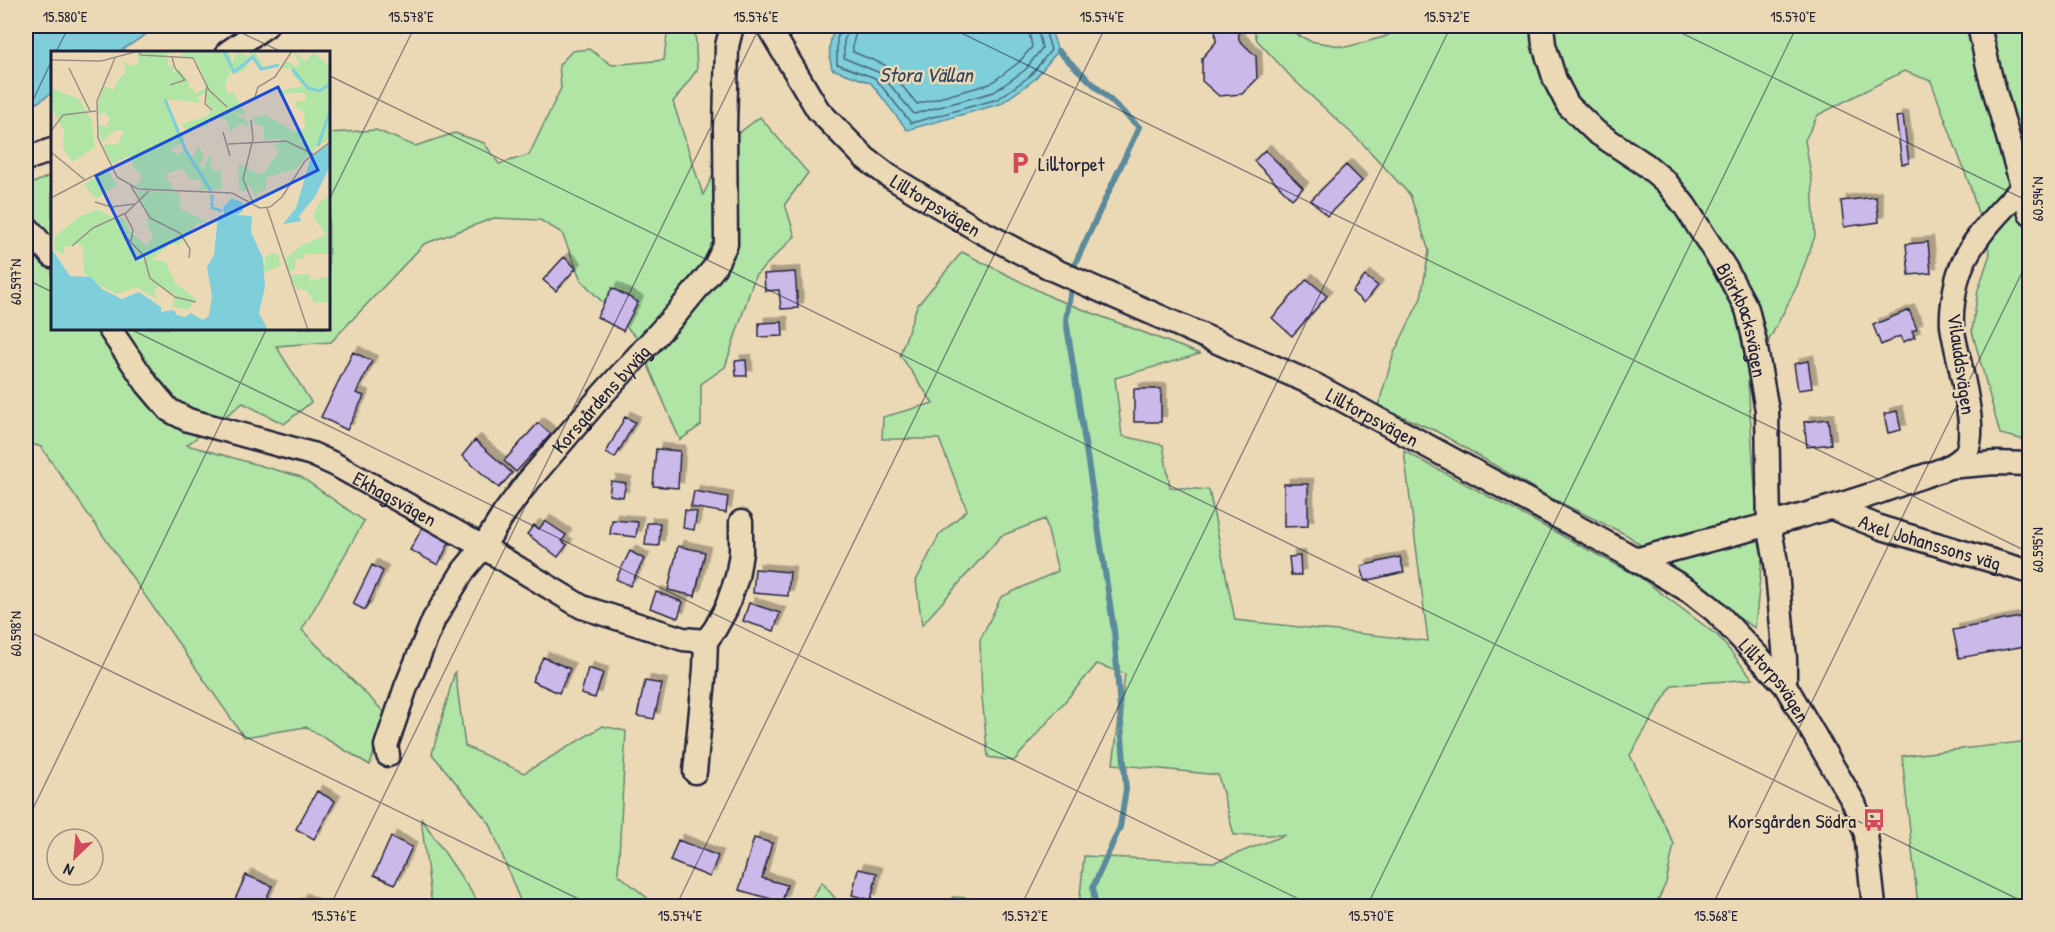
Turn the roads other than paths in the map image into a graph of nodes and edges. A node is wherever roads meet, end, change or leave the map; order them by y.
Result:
1 (266, 26) edge
2 (732, 26) edge
3 (768, 26) edge
4 (1542, 26) edge
5 (1979, 26) edge
6 (229, 51) edge
7 (51, 150) edge
8 (26, 159) edge
9 (2022, 188) junction
10 (2030, 213) edge
11 (26, 225) edge
12 (51, 255) edge
13 (110, 330) edge
14 (2030, 464) edge
15 (1948, 466) junction
16 (1832, 508) junction
17 (741, 522) dead end
18 (1769, 525) junction
19 (483, 547) junction
20 (1636, 560) junction
21 (2030, 573) edge
22 (706, 641) junction
23 (1785, 685) junction
24 (388, 754) dead end
25 (695, 772) dead end
26 (1874, 906) edge

1 - 6 street
2 - 19 street, Korsgårdens byväg
3 - 20 street, Lilltorpsvägen
4 - 18 street, Björkbacksvägen
5 - 9 street
7 - 8 street
9 - 10 street
9 - 15 street, Vilauddsvägen
11 - 12 street
13 - 19 street, Ekhagsvägen
14 - 15 street
15 - 16 street, Vilauddsvägen
16 - 18 street, Vilauddsvägen
16 - 21 street, Axel Johanssons väg
17 - 22 street
18 - 20 street, Vilauddsvägen
18 - 23 street, Björkbacksvägen
19 - 22 street, Ekhagsvägen
19 - 24 street, Korsgårdens byväg
20 - 23 street, Lilltorpsvägen
22 - 25 street
23 - 26 street, Lilltorpsvägen

